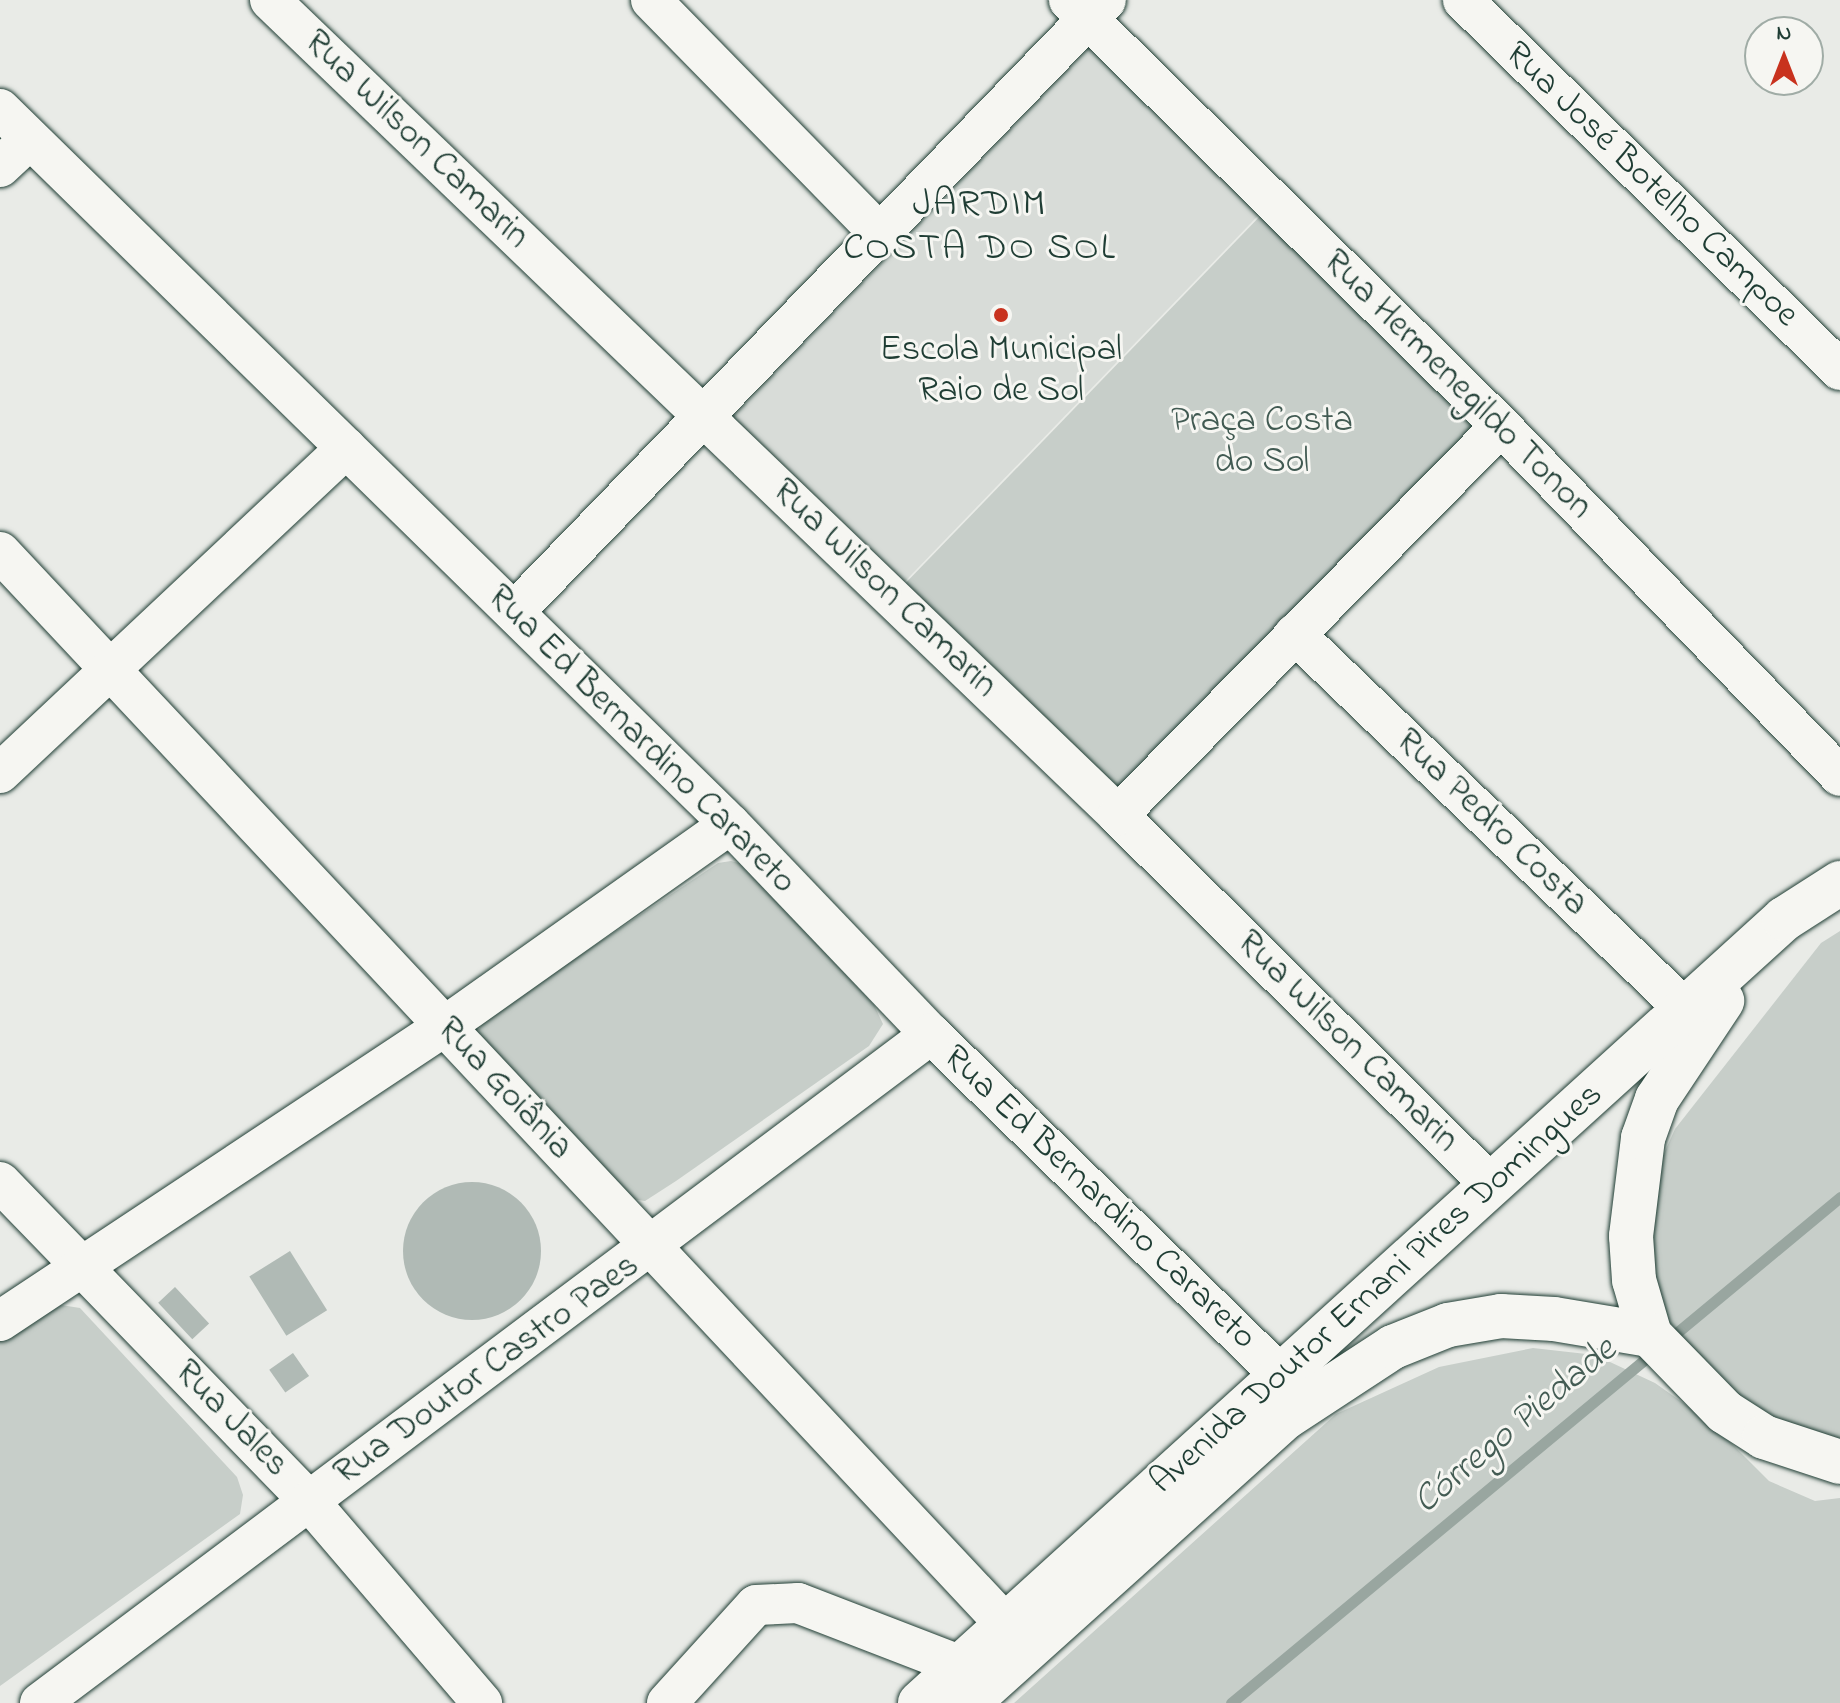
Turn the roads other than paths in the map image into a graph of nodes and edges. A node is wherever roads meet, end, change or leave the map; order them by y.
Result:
1 (270, 0) edge
2 (651, 0) edge
3 (1463, 0) edge
4 (1088, 6) edge
5 (0, 109) edge
6 (30, 139) junction
7 (0, 167) edge
8 (880, 234) junction
9 (1840, 370) edge
10 (704, 415) junction
11 (1501, 426) junction
12 (346, 448) junction
13 (0, 552) edge
14 (514, 612) junction
15 (1295, 634) junction
16 (110, 670) junction
17 (0, 773) edge
18 (1840, 776) edge
19 (1118, 815) junction
20 (730, 824) junction
21 (1840, 883) edge
22 (1784, 919) junction
23 (1687, 1011) junction
24 (445, 1026) junction
25 (931, 1034) junction
26 (0, 1182) edge
27 (1490, 1184) junction
28 (654, 1247) junction
29 (84, 1264) junction
30 (0, 1321) edge
31 (1654, 1339) junction
32 (1279, 1374) junction
33 (1840, 1462) edge
34 (309, 1501) junction
35 (1007, 1626) junction
36 (964, 1685) edge
37 (40, 1703) edge
38 (482, 1703) edge
39 (667, 1703) edge
40 (920, 1703) edge

1 - 10 street, Rua Wilson Camarin
2 - 8 street
3 - 9 street, Rua José Botelho Campoe
4 - 8 street
4 - 11 street, Rua Hermenegildo Tonon
5 - 6 street, Rua Ed Bernardino Carareto
6 - 7 street
6 - 12 street, Rua Ed Bernardino Carareto
8 - 10 street
10 - 14 street
10 - 19 street, Rua Wilson Camarin
11 - 15 street
11 - 18 street, Rua Hermenegildo Tonon
12 - 14 street, Rua Ed Bernardino Carareto
12 - 16 street
13 - 16 street, Rua Goiânia
14 - 20 street, Rua Ed Bernardino Carareto
15 - 19 street
15 - 23 street, Rua Pedro Costa
16 - 17 street
16 - 24 street, Rua Goiânia
19 - 27 street, Rua Wilson Camarin
20 - 24 street
20 - 25 street, Rua Ed Bernardino Carareto
21 - 22 main road, Avenida Doutor Ernani Pires Domingues
22 - 23 main road, Avenida Doutor Ernani Pires Domingues
22 - 31 main road
23 - 27 main road, Avenida Doutor Ernani Pires Domingues
24 - 28 street, Rua Goiânia
24 - 29 street
25 - 28 street, Rua Doutor Castro Paes
25 - 32 street, Rua Ed Bernardino Carareto
26 - 29 street, Rua Jales
27 - 32 main road, Avenida Doutor Ernani Pires Domingues
28 - 34 street, Rua Doutor Castro Paes
28 - 35 street, Rua Goiânia
29 - 30 street
29 - 34 street, Rua Jales
31 - 33 main road
31 - 36 main road, Avenida Doutor Ernani Pires Domingues
32 - 35 main road, Avenida Doutor Ernani Pires Domingues
34 - 37 street, Rua Doutor Castro Paes
34 - 38 street, Rua Jales
35 - 36 main road, Avenida Doutor Ernani Pires Domingues
36 - 39 street
36 - 40 main road, Avenida Doutor Ernani Pires Domingues

